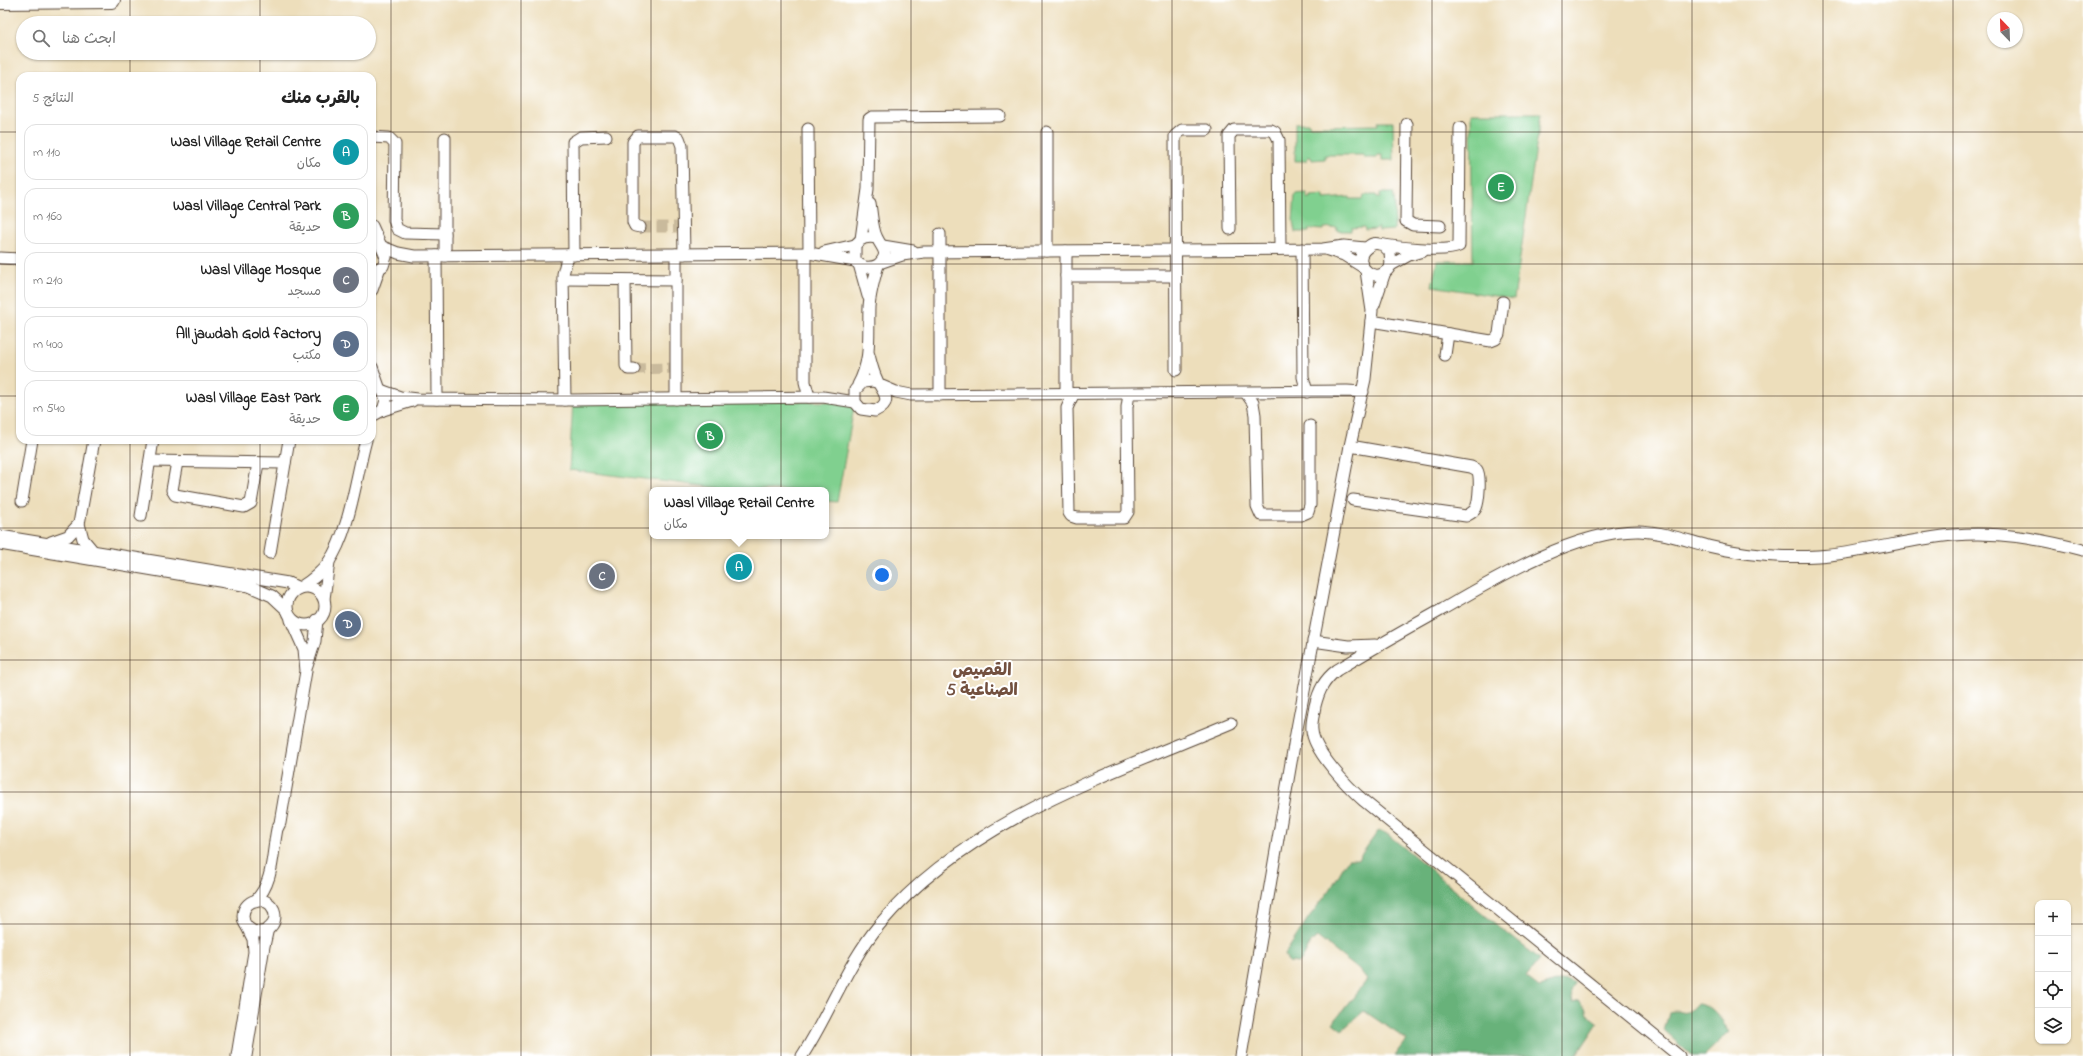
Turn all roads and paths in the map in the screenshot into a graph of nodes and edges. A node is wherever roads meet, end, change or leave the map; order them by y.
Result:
1 (112, 0) edge
2 (0, 1) edge
3 (1000, 116) dead end
4 (1407, 124) dead end
5 (1460, 128) dead end
6 (808, 129) dead end
7 (1207, 130) dead end
8 (1047, 132) dead end
9 (606, 136) dead end
10 (376, 137) edge
11 (444, 138) dead end
12 (868, 189) junction
13 (1440, 226) dead end
14 (640, 227) dead end
15 (1230, 229) dead end
16 (445, 234) junction
17 (940, 234) dead end
18 (858, 242) junction
19 (880, 242) junction
20 (378, 244) edge
21 (1384, 246) junction
22 (1365, 248) junction
23 (1280, 249) junction
24 (1302, 249) junction
25 (1323, 249) junction
26 (1428, 249) junction
27 (1175, 250) junction
28 (1047, 251) junction
29 (1066, 251) junction
30 (924, 252) junction
31 (807, 253) junction
32 (940, 253) junction
33 (680, 254) junction
34 (571, 255) junction
35 (414, 256) junction
36 (440, 256) junction
37 (0, 258) edge
38 (16, 259) edge
39 (857, 263) junction
40 (880, 264) junction
41 (1388, 268) junction
42 (378, 269) edge
43 (1364, 269) junction
44 (1066, 276) junction
45 (1175, 276) junction
46 (563, 279) junction
47 (625, 280) junction
48 (676, 280) junction
49 (1502, 302) dead end
50 (869, 306) junction
51 (1372, 316) junction
52 (1448, 334) junction
53 (869, 355) junction
54 (1444, 355) dead end
55 (634, 369) dead end
56 (1176, 370) dead end
57 (880, 385) junction
58 (378, 388) edge
59 (857, 388) junction
60 (1307, 392) junction
61 (1246, 393) junction
62 (1129, 394) junction
63 (911, 395) junction
64 (940, 395) junction
65 (1070, 395) junction
66 (1363, 395) junction
67 (809, 397) junction
68 (823, 397) junction
69 (418, 399) junction
70 (676, 399) junction
71 (437, 400) junction
72 (565, 400) junction
73 (855, 402) junction
74 (882, 406) junction
75 (378, 413) edge
76 (1310, 426) dead end
77 (31, 444) edge
78 (93, 444) edge
79 (152, 444) edge
80 (288, 444) edge
81 (364, 444) edge
82 (1350, 446) junction
83 (150, 461) junction
84 (177, 462) junction
85 (258, 462) junction
86 (285, 463) junction
87 (1353, 500) dead end
88 (22, 501) dead end
89 (141, 516) dead end
90 (79, 524) junction
91 (0, 536) edge
92 (44, 543) junction
93 (0, 544) edge
94 (2083, 550) edge
95 (93, 551) junction
96 (270, 553) dead end
97 (329, 561) junction
98 (300, 587) junction
99 (324, 599) junction
100 (289, 615) junction
101 (317, 620) junction
102 (1313, 641) junction
103 (1383, 643) junction
104 (306, 671) junction
105 (1231, 723) dead end
106 (280, 823) junction
107 (255, 901) junction
108 (272, 908) junction
109 (247, 926) junction
110 (268, 928) junction
111 (247, 1051) edge
112 (237, 1056) edge
113 (255, 1056) edge
114 (802, 1056) edge
115 (1241, 1056) edge
116 (1679, 1056) edge

1 - 2 highway
3 - 12 street
4 - 13 street
5 - 26 street
6 - 31 street
7 - 27 street
8 - 28 street
9 - 34 street
10 - 16 street
11 - 16 street
12 - 18 street
12 - 19 street
14 - 33 street
15 - 23 street
16 - 36 street
17 - 32 street
18 - 19 street
18 - 31 street
18 - 39 street
19 - 30 street
19 - 40 street
20 - 35 street
20 - 42 street
21 - 22 street
21 - 26 street
21 - 41 street
22 - 25 street
22 - 43 street
23 - 24 street
23 - 27 street
24 - 25 street
24 - 60 street
25 - 43 street
26 - 41 street
27 - 29 street
27 - 45 street
28 - 29 street
28 - 32 street
29 - 44 street
30 - 32 street
30 - 40 street
31 - 33 street
31 - 39 street
31 - 67 street
32 - 64 street
33 - 34 street
33 - 48 street
34 - 36 street
34 - 46 street
35 - 36 street
35 - 42 street
36 - 71 street
37 - 38 street
39 - 40 street
39 - 50 street
40 - 50 street
41 - 43 street
41 - 51 street
43 - 51 street
44 - 45 street
44 - 65 street
45 - 56 street
46 - 47 street
46 - 72 street
47 - 48 street
47 - 55 street
48 - 70 street
49 - 52 street
50 - 53 street
51 - 52 street
51 - 66 street
52 - 54 street
53 - 57 street
53 - 59 street
57 - 59 street
57 - 63 street
57 - 74 street
58 - 69 street
58 - 75 street
59 - 68 street
59 - 73 street
60 - 61 street
60 - 66 street
61 - 62 street
61 - 76 street
62 - 65 street
62 - 65 street
63 - 64 street
63 - 74 street
64 - 65 street
66 - 82 street
67 - 68 street
67 - 70 street
68 - 73 street
69 - 71 street
69 - 75 street
70 - 72 street
71 - 72 street
73 - 74 street
77 - 88 street
78 - 90 street
79 - 83 street
80 - 86 street
81 - 97 street
82 - 87 street
82 - 102 street
83 - 84 street
83 - 89 street
84 - 85 street
84 - 85 street
85 - 86 street
86 - 96 street
90 - 92 street
90 - 95 street
91 - 92 street
92 - 95 street
93 - 100 street
94 - 103 street
95 - 98 street
97 - 98 street
97 - 99 street
98 - 99 street
98 - 100 street
99 - 101 street
100 - 101 street
100 - 104 street
101 - 104 street
102 - 103 street
102 - 115 street
103 - 116 street
104 - 106 street
105 - 114 street
106 - 107 street
106 - 108 street
107 - 108 street
107 - 109 street
108 - 110 street
109 - 110 street
109 - 112 street
110 - 111 street
111 - 113 street

